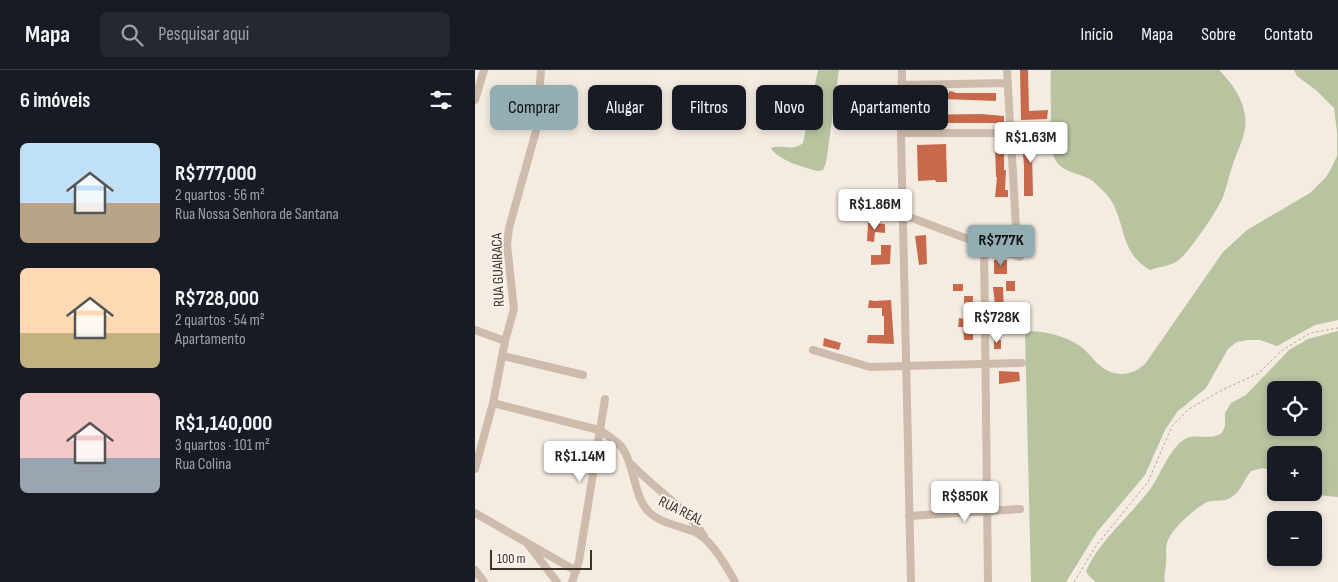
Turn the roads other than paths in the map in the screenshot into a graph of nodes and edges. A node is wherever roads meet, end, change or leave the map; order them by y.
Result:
1 (485, 70) edge
2 (541, 70) edge
3 (902, 70) edge
4 (1007, 70) edge
5 (1007, 83) junction
6 (903, 85) joint
7 (475, 100) edge
8 (901, 130) edge
9 (1047, 133) dead end
10 (901, 134) junction
11 (1010, 134) junction
12 (869, 202) dead end
13 (904, 215) junction
14 (984, 245) junction
15 (475, 330) edge
16 (505, 341) junction
17 (813, 350) dead end
18 (503, 356) junction
19 (1022, 363) dead end
20 (985, 364) junction
21 (906, 365) junction
22 (583, 375) dead end
23 (605, 399) dead end
24 (493, 404) junction
25 (599, 430) junction
26 (631, 464) junction
27 (475, 469) edge
28 (1020, 508) dead end
29 (987, 510) junction
30 (475, 513) edge
31 (909, 516) junction
32 (524, 540) junction
33 (706, 540) junction
34 (475, 570) edge
35 (576, 571) junction
36 (483, 582) edge
37 (557, 582) edge
38 (572, 582) edge
39 (735, 582) edge
40 (911, 582) edge
41 (988, 582) edge

1 - 7 street
2 - 16 street, RUA GUAIRACA
3 - 6 street
4 - 5 street
5 - 6 street
5 - 11 street
8 - 10 street
9 - 11 street
10 - 11 street
10 - 13 street
11 - 14 street
12 - 13 street
13 - 14 street
13 - 21 street
14 - 20 street
15 - 16 street
16 - 18 street, RUA GUAIRACA
17 - 21 street
18 - 22 street
18 - 24 street, RUA GUAIRACA
19 - 20 street
20 - 21 street
20 - 29 street
21 - 31 street
23 - 25 street
24 - 25 street, RUA REAL
24 - 27 street, RUA GUAIRACA
25 - 26 street, RUA REAL
25 - 35 street
26 - 33 street
26 - 33 street, RUA REAL
28 - 29 street
29 - 31 street
29 - 41 street
30 - 32 street
31 - 40 street
32 - 35 street
32 - 37 street
33 - 39 street, RUA REAL
34 - 36 street
35 - 38 street

